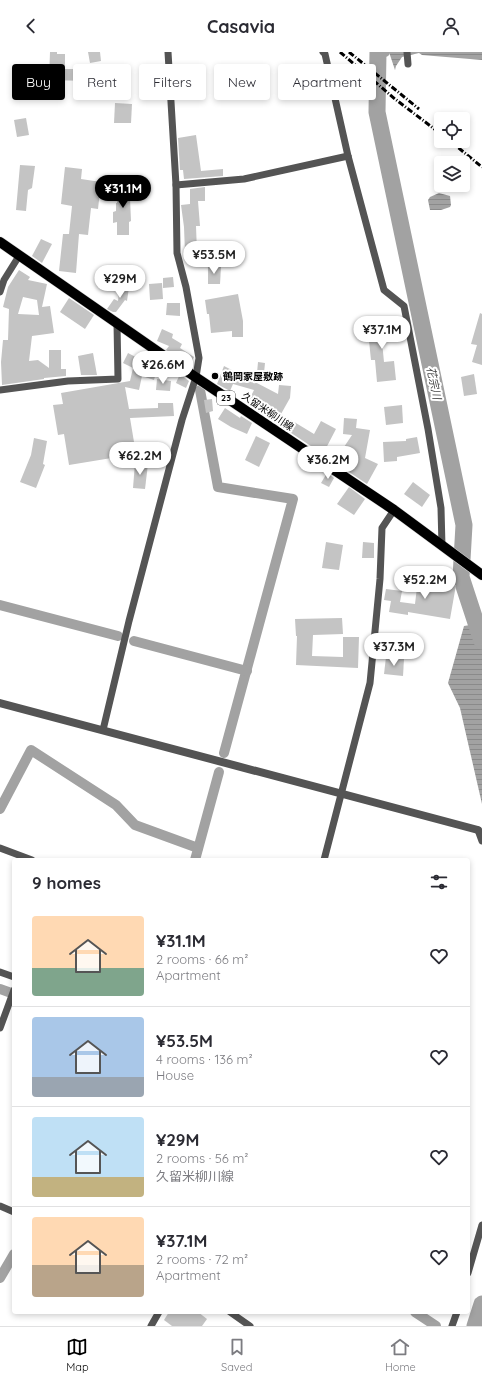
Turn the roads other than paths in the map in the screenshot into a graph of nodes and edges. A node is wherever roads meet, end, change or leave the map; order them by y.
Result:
1 (168, 52) edge
2 (323, 52) edge
3 (407, 54) edge
4 (408, 64) dead end
5 (348, 156) junction
6 (176, 185) junction
7 (0, 242) edge
8 (19, 256) junction
9 (0, 292) edge
10 (117, 322) junction
11 (196, 377) junction
12 (0, 390) edge
13 (394, 510) junction
14 (442, 546) junction
15 (482, 575) edge
16 (0, 704) edge
17 (102, 730) junction
18 (341, 794) junction
19 (478, 830) joint
20 (482, 841) edge
21 (0, 848) edge
22 (27, 858) edge
23 (325, 858) edge
24 (0, 972) edge
25 (12, 976) edge
26 (12, 995) edge
27 (0, 1028) edge
28 (0, 1206) edge
29 (12, 1211) edge
30 (482, 1225) edge
31 (470, 1266) edge
32 (158, 1314) edge
33 (233, 1314) edge
34 (456, 1314) edge
35 (151, 1326) edge
36 (250, 1326) edge
37 (452, 1326) edge

1 - 6 street
2 - 5 street
3 - 4 street
5 - 6 street
5 - 14 street
6 - 11 street
7 - 8 main road, 久留米柳川線 / 23
8 - 9 street
8 - 10 main road, 久留米柳川線 / 23
10 - 11 main road, 久留米柳川線 / 23
10 - 12 street
11 - 13 main road, 久留米柳川線 / 23
11 - 17 street
13 - 14 main road, 久留米柳川線 / 23
13 - 18 street
14 - 15 main road, 久留米柳川線 / 23
16 - 17 street
17 - 18 street
18 - 19 street
18 - 23 street
19 - 20 street
21 - 22 street
24 - 25 street
26 - 27 street
28 - 29 street
30 - 31 street
32 - 35 street
33 - 36 street
34 - 37 street

